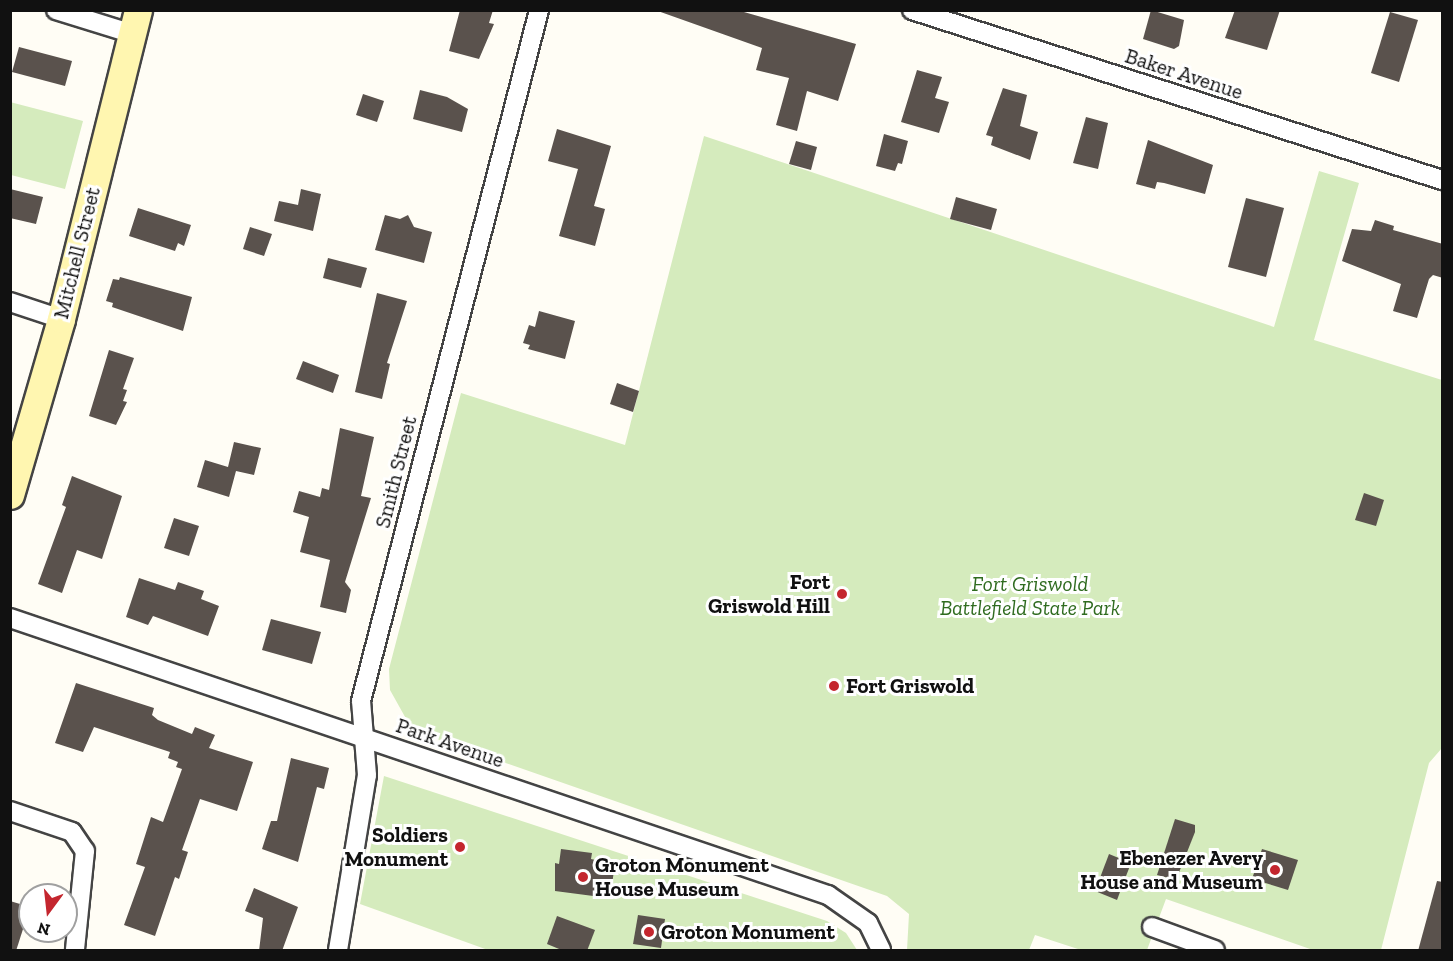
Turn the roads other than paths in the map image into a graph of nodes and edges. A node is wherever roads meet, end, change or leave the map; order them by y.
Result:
1 (56, 10) edge
2 (539, 10) edge
3 (912, 10) edge
4 (135, 22) edge
5 (1443, 180) edge
6 (10, 302) edge
7 (61, 319) junction
8 (10, 495) edge
9 (10, 618) edge
10 (366, 738) junction
11 (10, 811) edge
12 (1152, 927) dead end
13 (75, 951) edge
14 (338, 951) edge
15 (881, 951) edge
16 (1215, 951) edge

1 - 4 street
2 - 10 street, Smith Street
3 - 5 street, Baker Avenue
4 - 7 main road, Mitchell Street
6 - 7 street
7 - 8 main road, Mitchell Street
9 - 10 street, Park Avenue
10 - 14 street, Smith Street
10 - 15 street, Park Avenue
11 - 13 street
12 - 16 street

